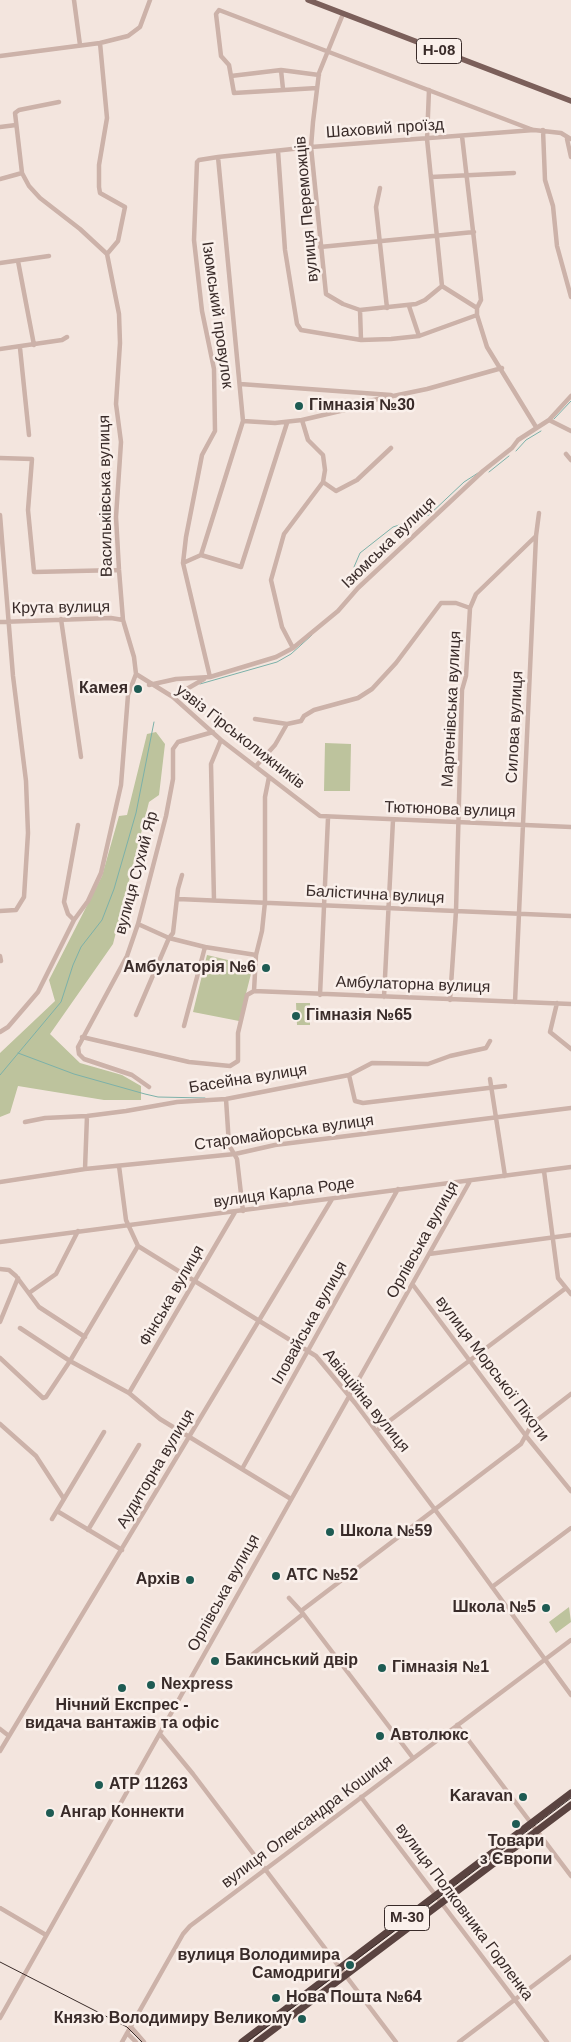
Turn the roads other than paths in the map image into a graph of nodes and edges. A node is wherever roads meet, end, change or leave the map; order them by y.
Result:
1 (74, 0) edge
2 (150, 0) edge
3 (308, 0) edge
4 (343, 14) junction
5 (100, 43) junction
6 (80, 45) junction
7 (327, 53) junction
8 (0, 56) edge
9 (281, 70) junction
10 (319, 75) junction
11 (231, 76) junction
12 (317, 88) junction
13 (283, 89) junction
14 (429, 90) junction
15 (571, 101) edge
16 (59, 102) dead end
17 (16, 125) junction
18 (0, 128) edge
19 (534, 130) junction
20 (543, 130) junction
21 (462, 136) junction
22 (427, 139) junction
23 (569, 139) edge
24 (312, 147) junction
25 (278, 151) junction
26 (218, 157) junction
27 (571, 157) edge
28 (199, 160) joint
29 (514, 173) dead end
30 (22, 174) junction
31 (467, 175) junction
32 (431, 177) junction
33 (0, 179) edge
34 (380, 188) dead end
35 (474, 232) junction
36 (438, 236) junction
37 (379, 242) junction
38 (320, 247) junction
39 (107, 254) junction
40 (49, 256) dead end
41 (18, 261) junction
42 (0, 263) edge
43 (442, 286) junction
44 (571, 297) edge
45 (409, 306) junction
46 (387, 308) junction
47 (477, 308) junction
48 (360, 310) junction
49 (477, 315) junction
50 (419, 336) junction
51 (66, 337) dead end
52 (360, 340) junction
53 (34, 345) junction
54 (20, 348) junction
55 (0, 350) edge
56 (502, 368) junction
57 (240, 384) junction
58 (399, 395) junction
59 (571, 396) edge
60 (302, 420) junction
61 (549, 420) junction
62 (243, 421) junction
63 (287, 423) junction
64 (536, 427) junction
65 (571, 431) edge
66 (30, 435) dead end
67 (391, 448) dead end
68 (566, 454) dead end
69 (0, 458) edge
70 (571, 460) edge
71 (323, 482) junction
72 (539, 513) dead end
73 (0, 515) edge
74 (536, 536) junction
75 (201, 555) junction
76 (183, 563) junction
77 (119, 570) junction
78 (470, 608) junction
79 (61, 619) junction
80 (123, 620) junction
81 (8, 621) junction
82 (0, 622) edge
83 (293, 648) junction
84 (136, 674) junction
85 (208, 677) junction
86 (149, 685) junction
87 (173, 697) junction
88 (255, 719) dead end
89 (287, 724) junction
90 (213, 732) junction
91 (221, 740) junction
92 (81, 757) dead end
93 (256, 766) junction
94 (269, 777) junction
95 (328, 818) junction
96 (393, 820) junction
97 (459, 822) junction
98 (78, 825) dead end
99 (523, 825) junction
100 (571, 827) edge
101 (182, 875) dead end
102 (178, 899) junction
103 (214, 900) junction
104 (265, 902) junction
105 (325, 905) junction
106 (389, 908) junction
107 (0, 911) edge
108 (456, 911) junction
109 (519, 914) junction
110 (571, 916) edge
111 (74, 920) junction
112 (138, 924) junction
113 (169, 938) junction
114 (205, 947) junction
115 (256, 955) junction
116 (254, 991) junction
117 (320, 994) junction
118 (384, 996) junction
119 (450, 1000) junction
120 (515, 1002) junction
121 (557, 1003) junction
122 (571, 1004) edge
123 (136, 1015) dead end
124 (184, 1026) dead end
125 (0, 1032) edge
126 (82, 1037) junction
127 (490, 1041) dead end
128 (571, 1049) edge
129 (349, 1075) junction
130 (490, 1079) dead end
131 (505, 1086) dead end
132 (149, 1087) dead end
133 (491, 1088) junction
134 (226, 1099) junction
135 (571, 1108) edge
136 (86, 1116) junction
137 (495, 1118) junction
138 (25, 1122) dead end
139 (235, 1154) junction
140 (119, 1166) junction
141 (571, 1167) edge
142 (85, 1169) junction
143 (544, 1171) junction
144 (505, 1176) junction
145 (470, 1181) junction
146 (0, 1182) edge
147 (398, 1190) junction
148 (332, 1199) junction
149 (243, 1211) junction
150 (235, 1212) junction
151 (128, 1227) junction
152 (78, 1231) junction
153 (571, 1235) edge
154 (553, 1238) junction
155 (0, 1242) edge
156 (138, 1246) junction
157 (429, 1254) junction
158 (0, 1269) edge
159 (18, 1278) junction
160 (195, 1282) junction
161 (413, 1285) junction
162 (566, 1288) junction
163 (29, 1293) junction
164 (571, 1294) edge
165 (259, 1321) junction
166 (0, 1322) edge
167 (20, 1328) dead end
168 (85, 1337) junction
169 (309, 1352) junction
170 (0, 1358) edge
171 (470, 1360) junction
172 (70, 1361) junction
173 (129, 1393) junction
174 (571, 1394) edge
175 (349, 1396) junction
176 (0, 1424) edge
177 (376, 1431) junction
178 (104, 1432) dead end
179 (190, 1436) junction
180 (526, 1436) junction
181 (139, 1445) dead end
182 (242, 1468) junction
183 (571, 1491) edge
184 (64, 1499) junction
185 (291, 1499) junction
186 (435, 1510) junction
187 (57, 1511) junction
188 (52, 1520) dead end
189 (571, 1528) edge
190 (88, 1530) junction
191 (122, 1550) junction
192 (492, 1587) junction
193 (289, 1598) dead end
194 (302, 1612) junction
195 (571, 1640) edge
196 (546, 1658) junction
197 (251, 1660) dead end
198 (571, 1695) edge
199 (457, 1725) junction
200 (0, 1729) edge
201 (160, 1734) junction
202 (9, 1736) junction
203 (0, 1751) edge
204 (413, 1758) junction
205 (571, 1793) edge
206 (361, 1798) junction
207 (571, 1804) edge
208 (531, 1824) junction
209 (536, 1831) junction
210 (265, 1869) junction
211 (571, 1876) edge
212 (435, 1896) junction
213 (440, 1904) junction
214 (0, 1908) edge
215 (46, 1935) junction
216 (571, 1957) edge
217 (340, 1968) junction
218 (345, 1976) junction
219 (515, 2000) junction
220 (0, 2018) edge
221 (131, 2027) junction
222 (127, 2033) junction
223 (122, 2042) edge
224 (136, 2042) edge
225 (144, 2042) edge
226 (244, 2042) edge
227 (257, 2042) edge
228 (396, 2042) edge
229 (459, 2042) edge
230 (547, 2042) edge

1 - 6 street
2 - 5 street
3 - 4 main road, Н-08
4 - 7 street, вулиця Переможців
4 - 15 main road, Н-08
5 - 6 street
5 - 39 street
6 - 8 street
7 - 10 street, вулиця Переможців
7 - 11 street
7 - 14 street
9 - 10 street
9 - 11 street
9 - 13 street
10 - 12 street, вулиця Переможців
11 - 13 street
12 - 13 street
12 - 24 street, вулиця Переможців
14 - 19 street
14 - 22 street
16 - 17 street
17 - 18 street
17 - 30 street
19 - 20 street, Шаховий проїзд
19 - 21 street, Шаховий проїзд
20 - 23 street, Шаховий проїзд
20 - 44 street
21 - 22 street, Шаховий проїзд
21 - 31 street
22 - 24 street, Шаховий проїзд
22 - 32 street
23 - 27 street
24 - 25 street, Шаховий проїзд
24 - 38 street, вулиця Переможців
25 - 26 street, Шаховий проїзд
25 - 52 street
26 - 28 street, Шаховий проїзд
26 - 57 street
28 - 76 street, Ізюмський провулок
29 - 31 street
30 - 33 street
30 - 39 street
31 - 32 street
31 - 35 street
32 - 36 street
34 - 37 street
35 - 36 street
35 - 47 street
36 - 37 street
36 - 43 street
37 - 38 street
37 - 46 street
38 - 48 street, вулиця Переможців
39 - 77 street, Васильківська вулиця
40 - 41 street
41 - 42 street
41 - 53 street
43 - 45 street, вулиця Переможців
43 - 47 street
45 - 46 street, вулиця Переможців
45 - 50 street
46 - 48 street, вулиця Переможців
47 - 49 street
48 - 52 street
49 - 50 street
49 - 56 street
50 - 52 street
51 - 53 street
53 - 54 street
54 - 55 street
54 - 66 street
56 - 58 street
56 - 64 street
57 - 58 street
57 - 62 street
58 - 60 street
59 - 61 street, Ізюмська вулиця
60 - 63 street
60 - 71 street
61 - 64 street, Ізюмська вулиця
61 - 65 street
62 - 63 street
62 - 75 street
63 - 75 street
64 - 83 street, Ізюмська вулиця
67 - 71 street
68 - 70 street
69 - 77 street
71 - 83 street
72 - 74 street, Силова вулиця
73 - 81 street
74 - 78 street, Мартенівська вулиця
74 - 99 street, Силова вулиця
75 - 76 street
76 - 85 street, Ізюмський провулок
77 - 80 street, Васильківська вулиця
78 - 89 street
78 - 97 street, Мартенівська вулиця
79 - 80 street, Крута вулиця
79 - 81 street, Крута вулиця
79 - 92 street
80 - 84 street, Васильківська вулиця
81 - 82 street, Крута вулиця
81 - 107 street
83 - 85 street, Ізюмська вулиця
84 - 86 street, узвіз Гірськолижників
84 - 111 street, Васильківська вулиця
85 - 86 street, Ізюмська вулиця
85 - 87 street, Ізюмська вулиця
86 - 87 street, узвіз Гірськолижників
87 - 90 street, узвіз Гірськолижників
88 - 89 street
89 - 93 street
90 - 91 street, узвіз Гірськолижників
90 - 112 street, вулиця Сухий Яр
91 - 93 street, узвіз Гірськолижників
91 - 103 street
93 - 94 street, узвіз Гірськолижників
94 - 95 street, узвіз Гірськолижників
94 - 104 street
95 - 96 street, Тютюнова вулиця
95 - 105 street
96 - 97 street, Тютюнова вулиця
96 - 106 street
97 - 99 street, Тютюнова вулиця
97 - 108 street, Мартенівська вулиця
98 - 111 street
99 - 100 street, Тютюнова вулиця
99 - 109 street, Силова вулиця
101 - 102 street
102 - 103 street, Балістична вулиця
102 - 113 street
103 - 104 street, Балістична вулиця
104 - 105 street, Балістична вулиця
104 - 115 street
105 - 106 street, Балістична вулиця
105 - 117 street
106 - 108 street, Балістична вулиця
106 - 118 street
108 - 109 street, Балістична вулиця
108 - 119 street, Мартенівська вулиця
109 - 110 street, Балістична вулиця
109 - 120 street, Силова вулиця
111 - 125 street, Васильківська вулиця
112 - 113 street
112 - 126 street, вулиця Сухий Яр
113 - 114 street
113 - 123 street
114 - 115 street
114 - 124 street
115 - 116 street
116 - 117 street, Амбулаторна вулиця
116 - 126 street
117 - 118 street, Амбулаторна вулиця
118 - 119 street, Амбулаторна вулиця
119 - 120 street, Амбулаторна вулиця
120 - 121 street, Амбулаторна вулиця
121 - 122 street, Амбулаторна вулиця
121 - 128 street
126 - 132 street
127 - 129 street, Басейна вулиця
129 - 133 street
129 - 134 street, Басейна вулиця
130 - 133 street
131 - 133 street
133 - 137 street
134 - 136 street, Басейна вулиця
134 - 139 street
135 - 137 street, Старомайорська вулиця
136 - 138 street, Басейна вулиця
136 - 142 street
137 - 139 street, Старомайорська вулиця
137 - 144 street
139 - 140 street, Старомайорська вулиця
139 - 149 street
140 - 142 street, Старомайорська вулиця
140 - 151 street, Авіаційна вулиця
141 - 143 street, вулиця Карла Роде
142 - 146 street, Старомайорська вулиця
143 - 144 street, вулиця Карла Роде
143 - 154 street
144 - 145 street, вулиця Карла Роде
145 - 147 street, вулиця Карла Роде
145 - 157 street, Орлівська вулиця
147 - 148 street, вулиця Карла Роде
147 - 169 street, Іловайська вулиця
148 - 149 street, вулиця Карла Роде
148 - 165 street, Аудиторна вулиця
149 - 150 street, вулиця Карла Роде
150 - 151 street, вулиця Карла Роде
150 - 160 street, Фінська вулиця
151 - 152 street, вулиця Карла Роде
151 - 156 street, Авіаційна вулиця
152 - 155 street, вулиця Карла Роде
152 - 163 street
153 - 154 street
154 - 157 street
154 - 162 street
156 - 160 street, Авіаційна вулиця
156 - 168 street
157 - 161 street, Орлівська вулиця
158 - 159 street
159 - 163 street
159 - 166 street
160 - 165 street, Авіаційна вулиця
160 - 173 street, Фінська вулиця
161 - 171 street, вулиця Морської Піхоти
161 - 175 street, Орлівська вулиця
162 - 164 street
162 - 171 street
163 - 168 street
165 - 169 street, Авіаційна вулиця
165 - 179 street, Аудиторна вулиця
167 - 172 street
168 - 172 street
169 - 175 street, Авіаційна вулиця
169 - 182 street, Іловайська вулиця
170 - 172 street
171 - 177 street
171 - 180 street, вулиця Морської Піхоти
172 - 173 street
173 - 179 street
174 - 180 street
175 - 177 street, Авіаційна вулиця
175 - 185 street, Орлівська вулиця
176 - 184 street
177 - 186 street, Авіаційна вулиця
178 - 184 street
179 - 182 street
179 - 191 street, Аудиторна вулиця
180 - 183 street, вулиця Морської Піхоти
180 - 186 street
181 - 190 street
182 - 185 street
184 - 187 street
185 - 201 street, Орлівська вулиця
186 - 192 street, Авіаційна вулиця
186 - 194 street
187 - 188 street
187 - 190 street
189 - 192 street
190 - 191 street
191 - 202 street, Аудиторна вулиця
192 - 196 street, Авіаційна вулиця
193 - 194 street
194 - 197 street
194 - 204 street
195 - 196 street, вулиця Олександра Кошиця
196 - 198 street, Авіаційна вулиця
196 - 199 street, вулиця Олександра Кошиця
199 - 204 street, вулиця Олександра Кошиця
199 - 208 street
200 - 202 street
201 - 210 street
201 - 215 street, Орлівська вулиця
202 - 203 street, Аудиторна вулиця
204 - 206 street, вулиця Олександра Кошиця
205 - 208 highway, М-30
206 - 210 street, вулиця Олександра Кошиця
206 - 212 street, вулиця Полковника Горленка
207 - 209 highway, М-30
208 - 209 street
208 - 212 highway, М-30
209 - 211 street
209 - 213 highway, М-30
210 - 217 street
210 - 221 street, вулиця Олександра Кошиця
212 - 213 street, вулиця Полковника Горленка
212 - 217 highway, М-30
213 - 218 highway, М-30
213 - 219 street, вулиця Полковника Горленка
214 - 215 street
215 - 220 street, Орлівська вулиця
216 - 219 street
217 - 218 street
217 - 226 highway, М-30
218 - 227 highway, М-30
218 - 228 street
219 - 229 street
219 - 230 street, вулиця Полковника Горленка
221 - 222 street, вулиця Олександра Кошиця
221 - 225 street
222 - 223 street, вулиця Олександра Кошиця
222 - 224 street

